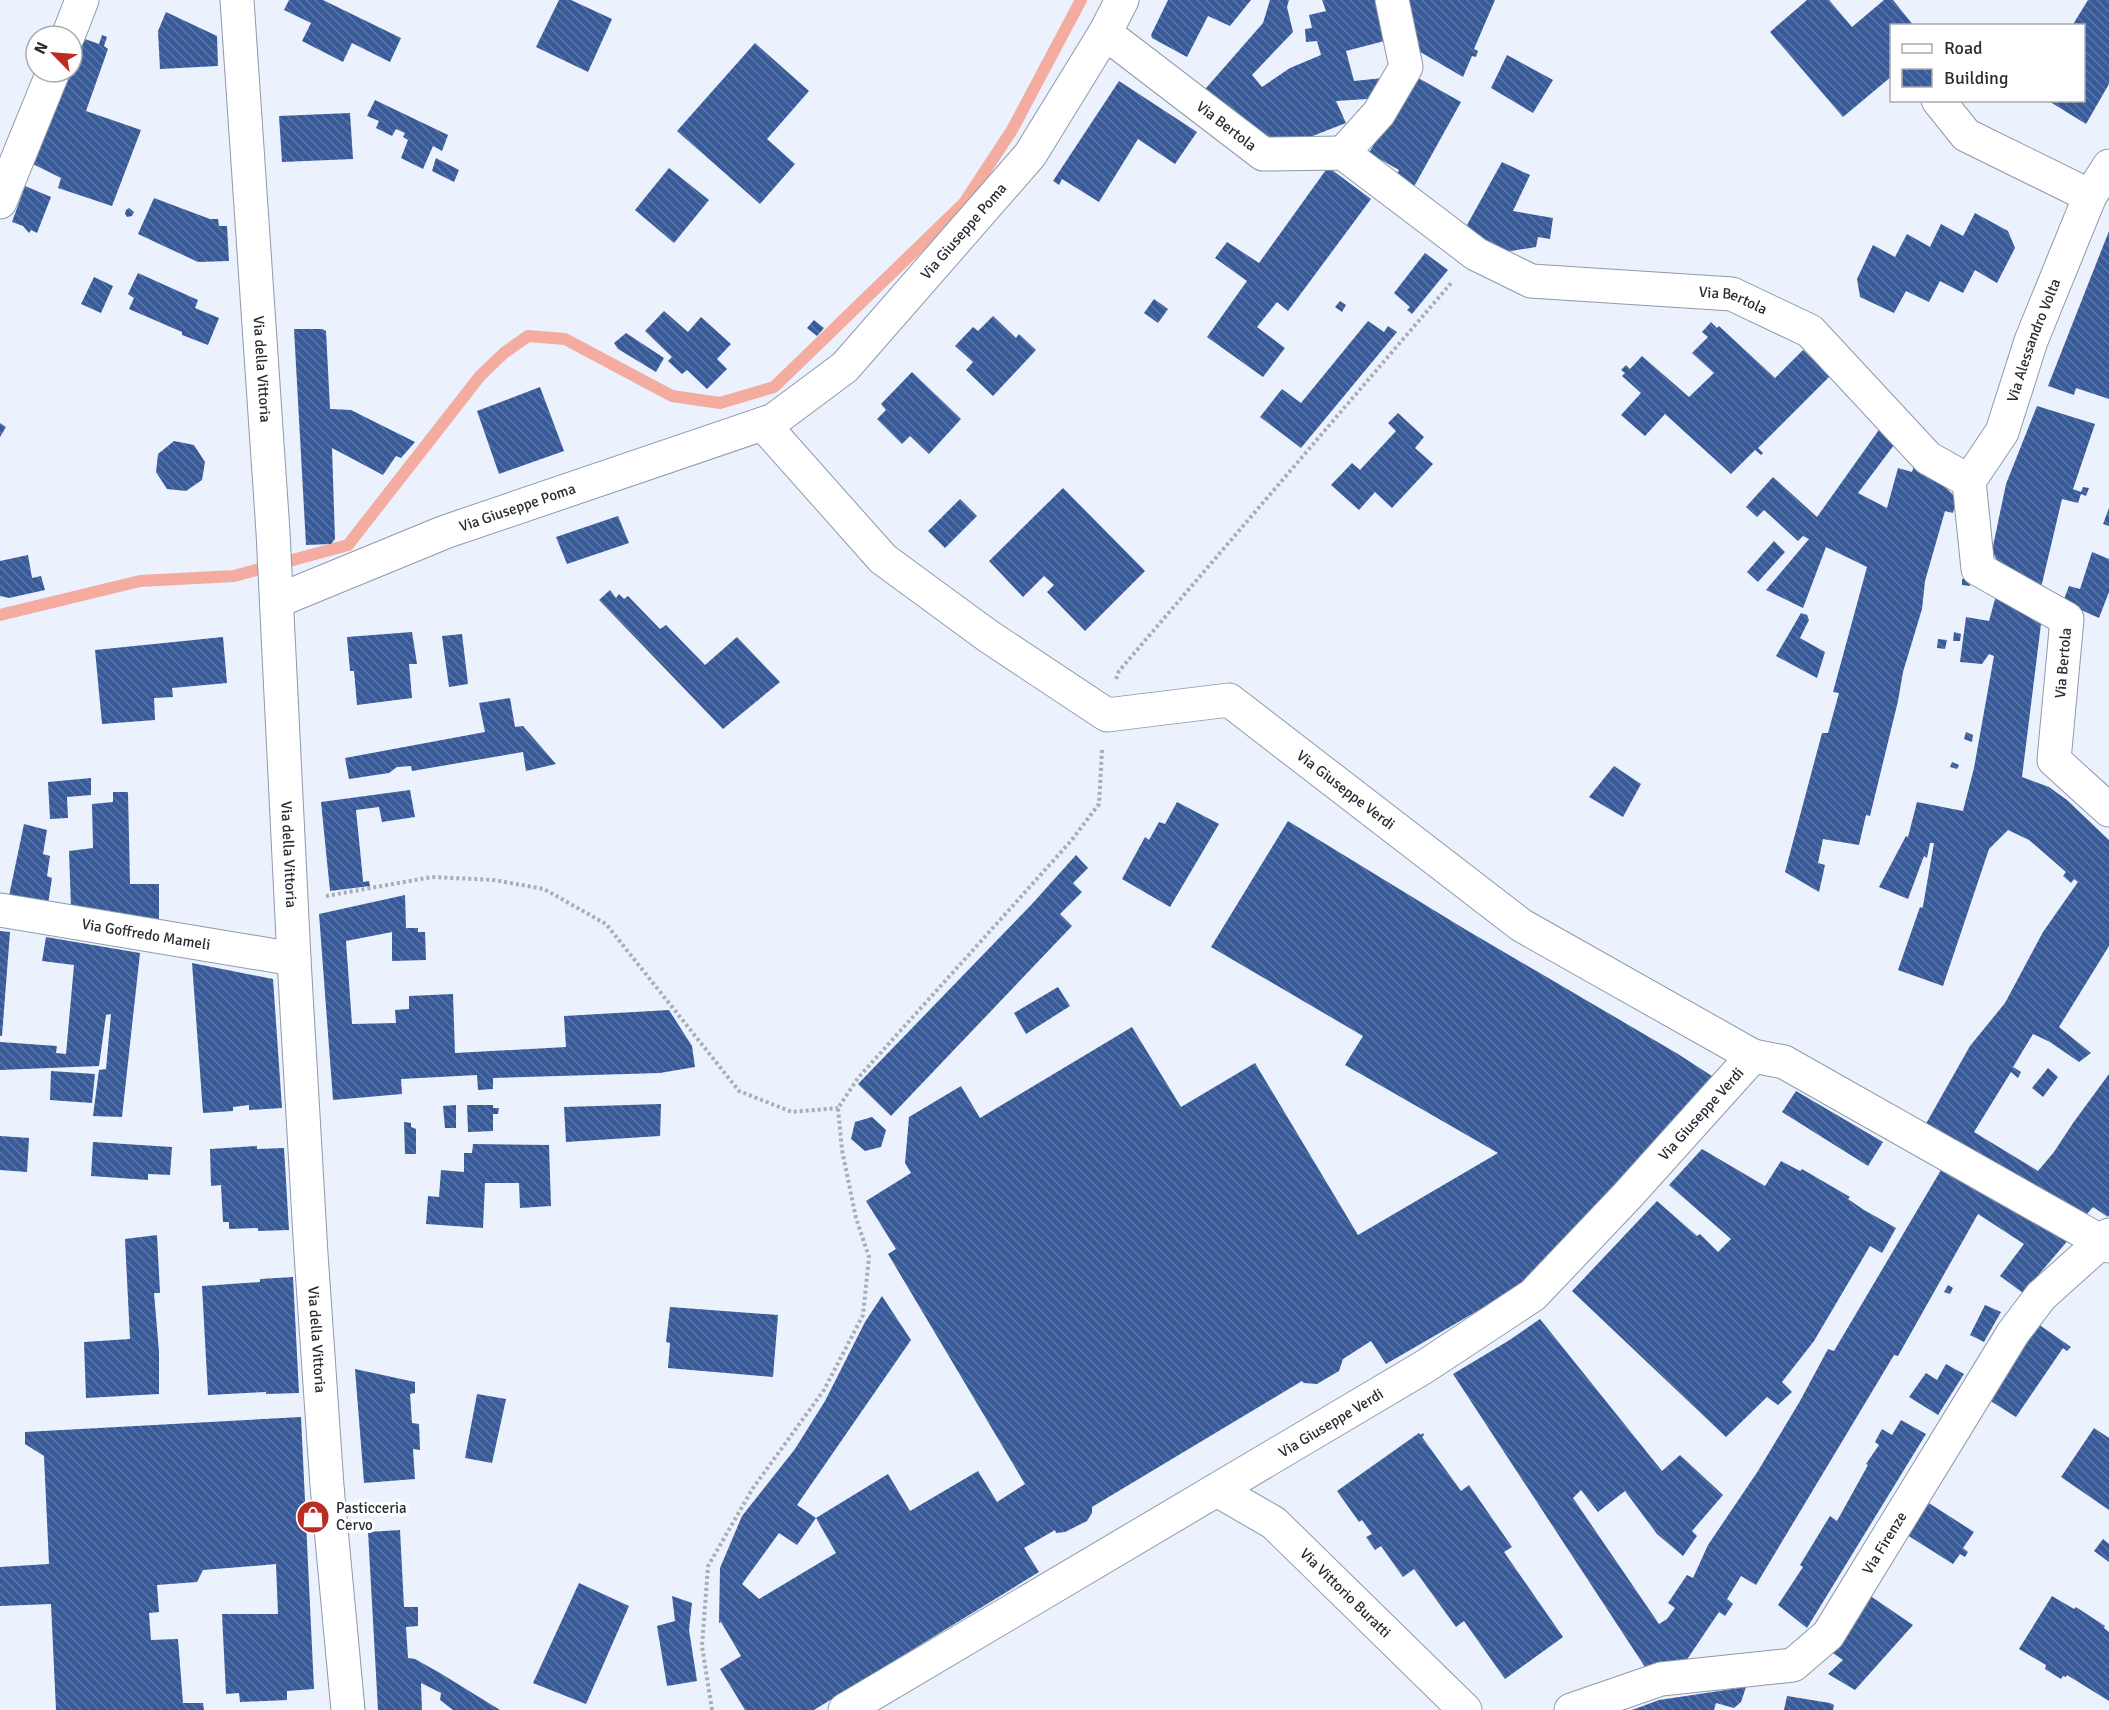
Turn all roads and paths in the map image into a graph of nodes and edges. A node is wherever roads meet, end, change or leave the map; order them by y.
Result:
1 (82, 0) edge
2 (237, 0) edge
3 (1122, 0) edge
4 (1392, 0) edge
5 (73, 24) edge
6 (1105, 33) junction
7 (48, 84) edge
8 (1940, 102) edge
9 (1343, 153) junction
10 (2109, 166) edge
11 (2090, 196) junction
12 (0, 202) edge
13 (1476, 254) junction
14 (763, 424) junction
15 (1969, 481) junction
16 (276, 587) junction
17 (1107, 715) junction
18 (2109, 810) edge
19 (291, 902) junction
20 (0, 910) edge
21 (294, 959) junction
22 (1753, 1056) junction
23 (838, 1108) junction
24 (2107, 1241) edge
25 (1217, 1490) junction
26 (348, 1710) edge
27 (712, 1710) edge
28 (845, 1710) edge
29 (1465, 1710) edge
30 (1571, 1710) edge

1 - 5 street
2 - 16 street, Via della Vittoria
3 - 6 street, Via Giuseppe Poma
4 - 9 street
6 - 9 street, Via Bertola
6 - 14 street, Via Giuseppe Poma
7 - 12 street
8 - 11 street
9 - 13 street, Via Bertola
10 - 11 street, Via Alessandro Volta
11 - 15 street, Via Alessandro Volta
13 - 15 street, Via Bertola
13 - 17 path
14 - 16 street, Via Giuseppe Poma
14 - 17 street
15 - 18 street, Via Bertola
16 - 19 street, Via della Vittoria
17 - 22 street, Via Giuseppe Verdi
17 - 23 path
19 - 21 street, Via della Vittoria
19 - 23 path
20 - 21 street, Via Goffredo Mameli
21 - 26 street, Via della Vittoria
22 - 24 street, Via Giuseppe Verdi
22 - 25 street, Via Giuseppe Verdi
23 - 27 path
24 - 30 street, Via Firenze
25 - 28 street, Via Giuseppe Verdi
25 - 29 street, Via Vittorio Buratti

